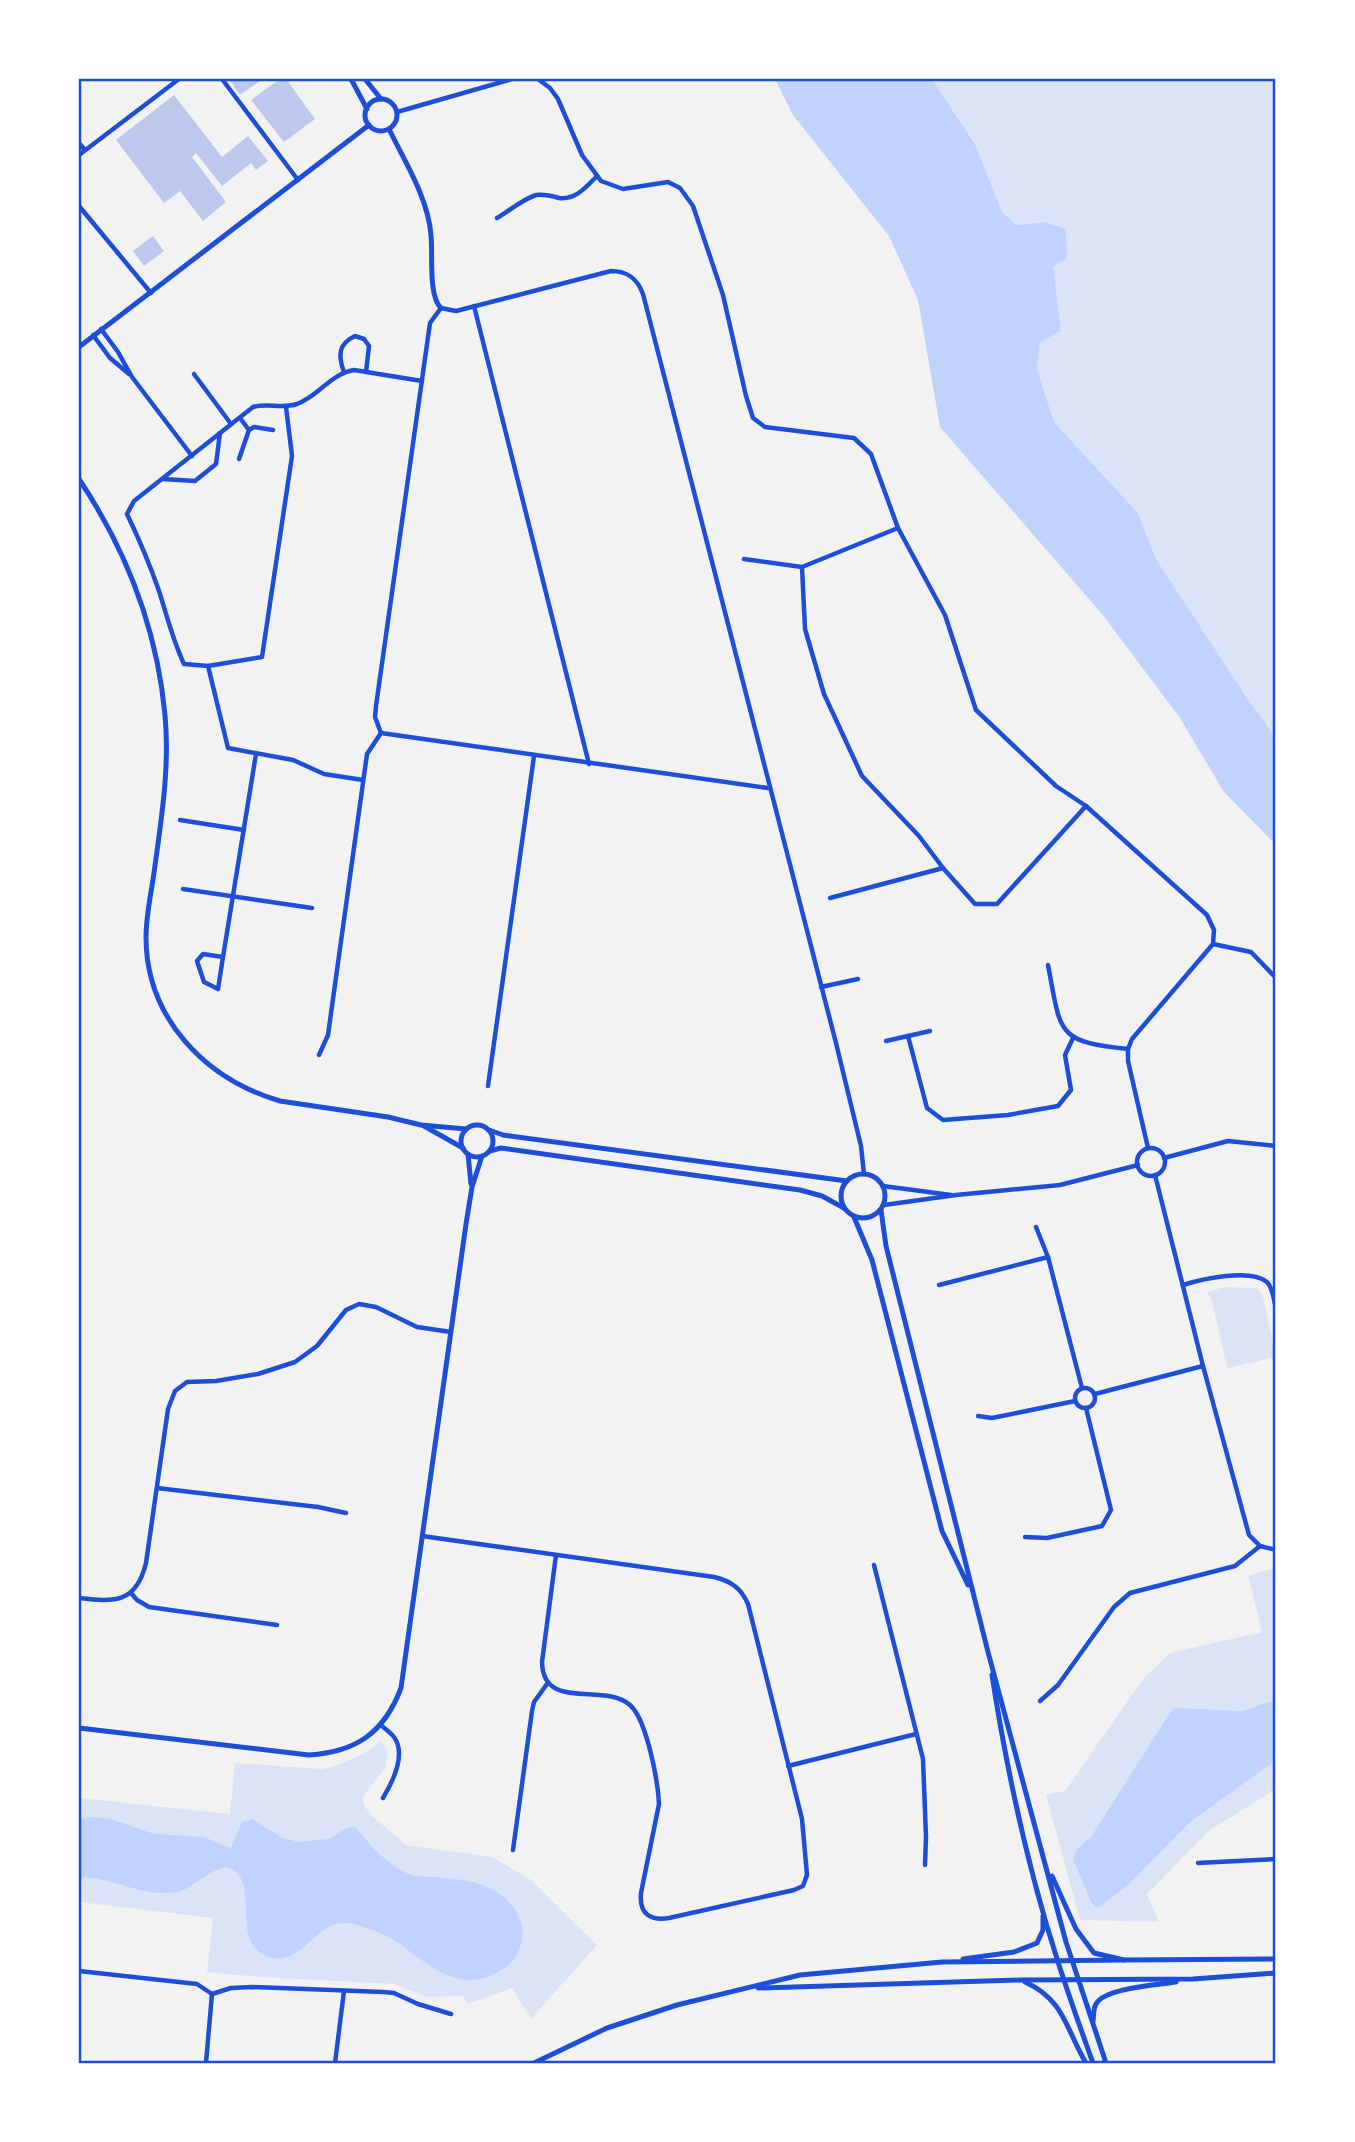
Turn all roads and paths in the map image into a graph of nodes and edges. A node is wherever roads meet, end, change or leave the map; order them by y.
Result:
1 (179, 79) edge
2 (222, 79) edge
3 (351, 79) edge
4 (365, 79) edge
5 (512, 79) edge
6 (538, 79) edge
7 (381, 99) junction
8 (366, 109) junction
9 (397, 112) junction
10 (369, 125) junction
11 (389, 129) junction
12 (79, 143) edge
13 (85, 150) junction
14 (79, 155) edge
15 (597, 176) junction
16 (298, 180) junction
17 (79, 206) edge
18 (497, 218) dead end
19 (150, 293) junction
20 (474, 306) junction
21 (441, 309) junction
22 (101, 329) junction
23 (93, 335) junction
24 (79, 347) edge
25 (344, 372) junction
26 (366, 372) junction
27 (194, 374) dead end
28 (132, 377) junction
29 (422, 381) junction
30 (286, 407) junction
31 (240, 418) junction
32 (231, 424) junction
33 (273, 429) dead end
34 (249, 430) junction
35 (220, 433) junction
36 (191, 456) junction
37 (239, 459) dead end
38 (79, 479) edge
39 (162, 479) junction
40 (898, 528) junction
41 (744, 559) dead end
42 (802, 567) junction
43 (208, 666) junction
44 (381, 733) junction
45 (256, 754) junction
46 (534, 756) junction
47 (589, 764) junction
48 (363, 780) junction
49 (769, 788) junction
50 (1086, 806) junction
51 (180, 820) dead end
52 (244, 830) junction
53 (943, 868) junction
54 (183, 888) dead end
55 (233, 896) junction
56 (830, 898) dead end
57 (312, 908) dead end
58 (1213, 944) junction
59 (223, 957) junction
60 (1048, 965) dead end
61 (1276, 978) edge
62 (858, 979) dead end
63 (821, 987) junction
64 (930, 1031) dead end
65 (908, 1036) junction
66 (1073, 1038) junction
67 (886, 1041) dead end
68 (1128, 1049) junction
69 (319, 1055) dead end
70 (488, 1086) dead end
71 (421, 1125) junction
72 (466, 1129) junction
73 (489, 1130) junction
74 (1276, 1146) edge
75 (463, 1148) junction
76 (1148, 1148) junction
77 (490, 1151) junction
78 (468, 1154) junction
79 (482, 1156) junction
80 (1164, 1158) junction
81 (1138, 1165) junction
82 (864, 1174) junction
83 (1155, 1175) junction
84 (847, 1181) junction
85 (883, 1186) junction
86 (472, 1187) junction
87 (956, 1195) junction
88 (844, 1208) junction
89 (882, 1208) junction
90 (854, 1217) junction
91 (1036, 1227) dead end
92 (1048, 1257) junction
93 (939, 1285) dead end
94 (1183, 1285) junction
95 (1276, 1309) edge
96 (451, 1332) junction
97 (1203, 1366) junction
98 (1082, 1388) junction
99 (1095, 1394) junction
100 (1075, 1401) junction
101 (1086, 1408) junction
102 (978, 1416) dead end
103 (157, 1488) junction
104 (346, 1513) dead end
105 (422, 1536) junction
106 (1025, 1537) dead end
107 (1260, 1546) junction
108 (1276, 1550) edge
109 (556, 1555) junction
110 (874, 1565) dead end
111 (131, 1593) junction
112 (974, 1597) junction
113 (79, 1598) edge
114 (277, 1625) dead end
115 (988, 1652) junction
116 (547, 1684) junction
117 (1040, 1701) dead end
118 (381, 1725) junction
119 (79, 1728) edge
120 (916, 1734) junction
121 (788, 1766) junction
122 (383, 1798) dead end
123 (513, 1850) dead end
124 (1042, 1854) junction
125 (1276, 1859) edge
126 (1198, 1863) dead end
127 (925, 1866) dead end
128 (1043, 1907) junction
129 (1276, 1959) edge
130 (1124, 1960) junction
131 (1058, 1961) junction
132 (1072, 1961) junction
133 (942, 1962) junction
134 (79, 1971) edge
135 (1276, 1973) edge
136 (1192, 1979) junction
137 (1022, 1980) junction
138 (1078, 1980) junction
139 (1065, 1981) junction
140 (745, 1989) junction
141 (344, 1991) junction
142 (212, 1994) junction
143 (451, 2014) dead end
144 (1093, 2027) junction
145 (206, 2063) edge
146 (335, 2063) edge
147 (534, 2063) edge
148 (1086, 2063) edge
149 (1093, 2063) edge
150 (1106, 2063) edge

1 - 13 street
2 - 16 street
3 - 8 street
4 - 7 street
5 - 9 street
6 - 15 street
7 - 8 street
7 - 9 street
8 - 10 street
9 - 11 street
10 - 11 street
10 - 16 street
11 - 21 street
12 - 13 street
13 - 14 street
15 - 18 street
15 - 40 street
16 - 19 street
17 - 19 street
19 - 22 street
20 - 21 street
20 - 47 street
20 - 49 street
21 - 29 street
22 - 23 street
22 - 28 street
23 - 24 street
23 - 28 street
25 - 26 street
25 - 26 street
25 - 30 street
26 - 29 street
27 - 32 street
28 - 36 street
29 - 44 street
30 - 31 street
30 - 43 street
31 - 32 street
31 - 34 street
32 - 35 street
33 - 34 street
34 - 37 street
35 - 36 street
35 - 39 street
36 - 39 street
38 - 71 street
39 - 43 street
40 - 42 street
40 - 50 street
41 - 42 street
42 - 53 street
43 - 45 street
44 - 46 street
44 - 48 street
45 - 48 street
45 - 52 street
46 - 47 street
46 - 70 street
47 - 49 street
48 - 69 street
49 - 63 street
50 - 53 street
50 - 58 street
51 - 52 street
52 - 55 street
53 - 56 street
54 - 55 street
55 - 57 street
55 - 59 street
58 - 61 street
58 - 68 street
59 - 59 street
60 - 66 street
62 - 63 street
63 - 82 street
64 - 65 street
65 - 66 street
65 - 67 street
66 - 68 street
68 - 76 street
71 - 72 street
71 - 75 street
72 - 73 street
72 - 75 street
73 - 77 street
73 - 84 street
74 - 80 street
75 - 78 street
76 - 80 street
76 - 81 street
77 - 79 street
77 - 88 street
78 - 79 street
78 - 86 street
79 - 86 street
80 - 83 street
81 - 83 street
81 - 87 street
82 - 84 street
82 - 85 street
83 - 94 street
84 - 88 street
85 - 87 street
85 - 89 street
86 - 96 street
87 - 89 street
88 - 90 street
89 - 90 street
89 - 112 street
90 - 112 street
91 - 92 street
92 - 93 street
92 - 98 street
94 - 95 street
94 - 97 street
96 - 103 street
96 - 105 street
97 - 99 street
97 - 107 street
98 - 99 street
98 - 100 street
99 - 101 street
100 - 101 street
100 - 102 street
101 - 106 street
103 - 104 street
103 - 111 street
105 - 109 street
105 - 118 street
107 - 108 street
107 - 117 street
109 - 116 street
109 - 121 street
110 - 120 street
111 - 113 street
111 - 114 street
112 - 115 street
115 - 124 street
115 - 128 street
116 - 121 street
116 - 123 street
118 - 119 street
118 - 122 street
120 - 121 street
120 - 127 street
124 - 130 street
124 - 132 street
125 - 126 street
128 - 131 street
128 - 133 street
129 - 130 street
130 - 132 street
131 - 132 street
131 - 133 street
131 - 139 street
132 - 138 street
133 - 140 street
134 - 142 street
135 - 136 street
136 - 138 street
136 - 144 street
137 - 139 street
137 - 140 street
137 - 148 street
138 - 139 street
138 - 144 street
139 - 149 street
140 - 147 street
141 - 142 street
141 - 143 street
141 - 146 street
142 - 145 street
144 - 150 street

